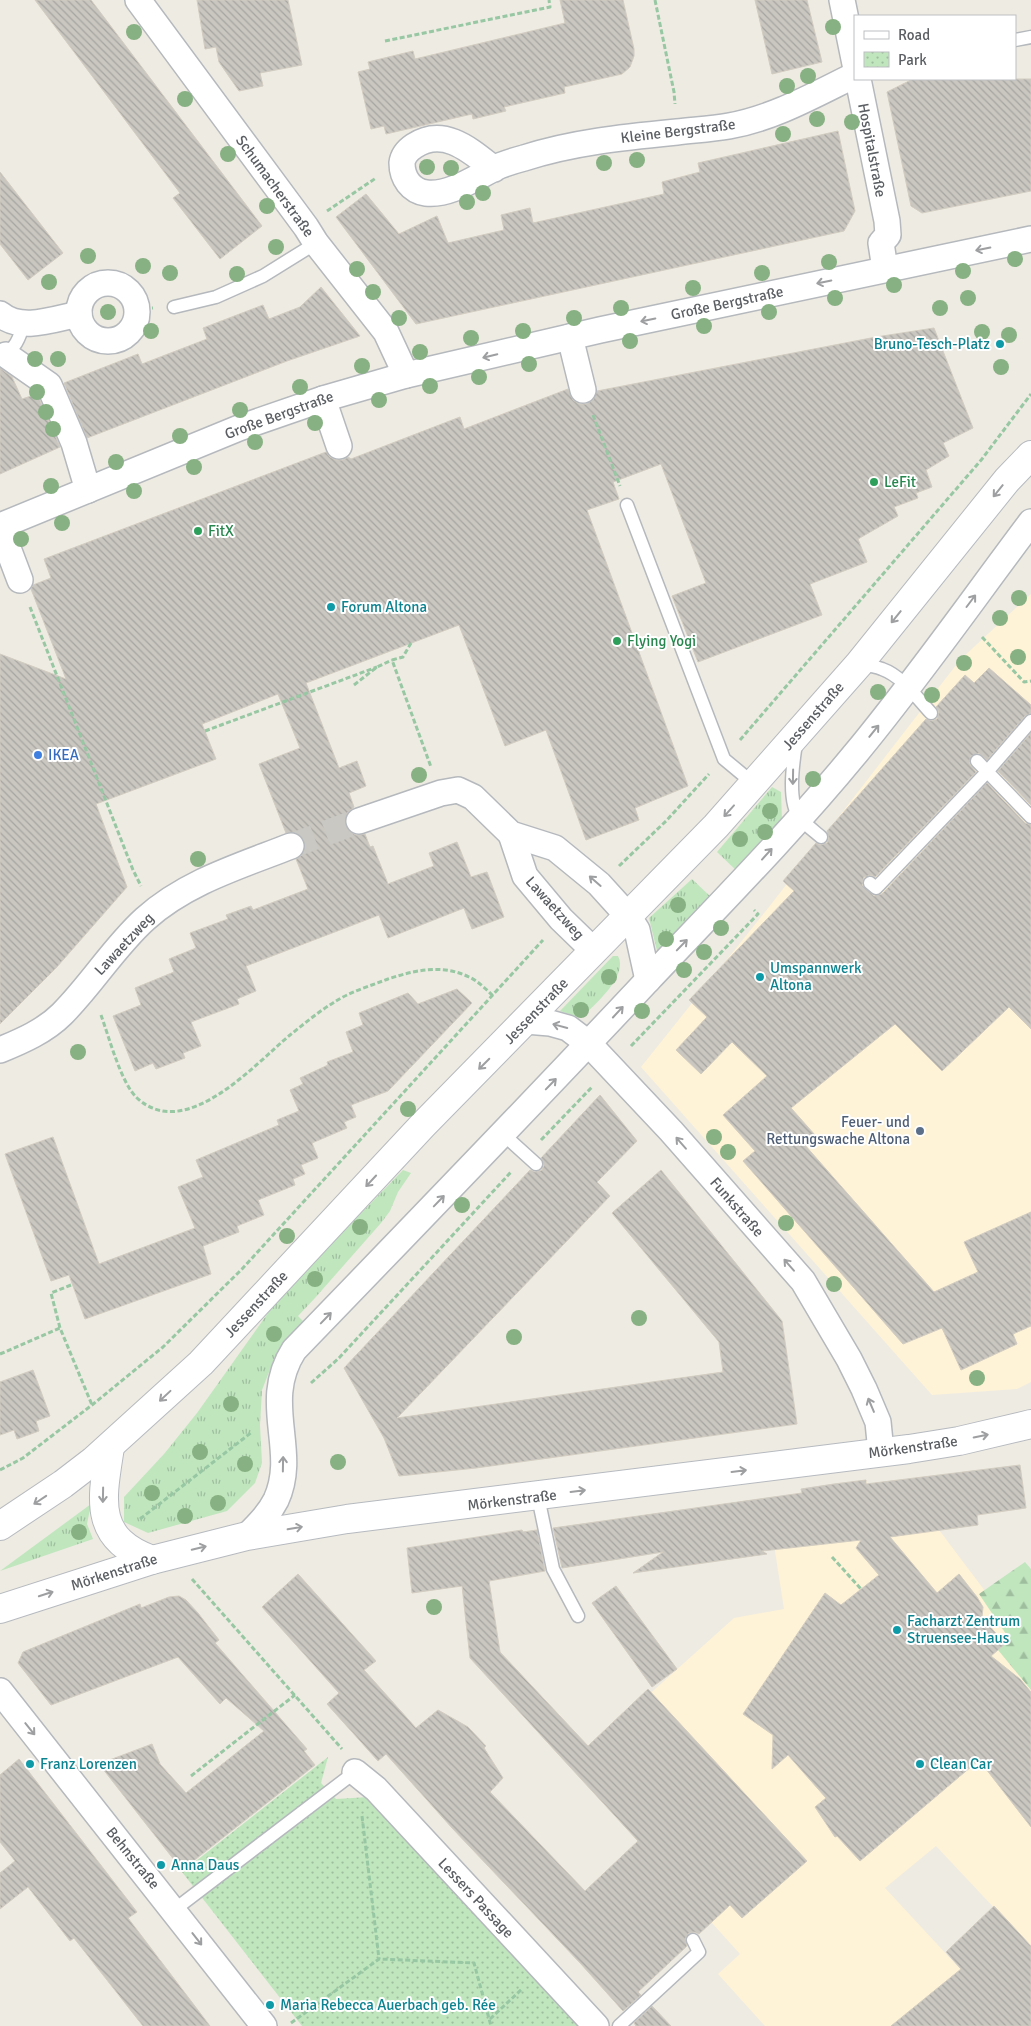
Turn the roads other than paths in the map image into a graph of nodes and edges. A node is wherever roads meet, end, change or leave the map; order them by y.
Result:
1 (138, 0) edge
2 (842, 0) edge
3 (1031, 37) edge
4 (1016, 40) edge
5 (854, 59) edge
6 (854, 75) edge
7 (858, 80) edge
8 (494, 169) junction
9 (311, 235) junction
10 (1031, 240) edge
11 (885, 269) junction
12 (174, 307) dead end
13 (0, 314) edge
14 (79, 314) dead end
15 (23, 324) junction
16 (570, 337) junction
17 (3, 357) edge
18 (406, 376) junction
19 (583, 390) road end
20 (323, 398) junction
21 (339, 446) dead end
22 (1031, 455) edge
23 (88, 490) junction
24 (627, 505) road end
25 (1031, 522) edge
26 (0, 527) edge
27 (20, 580) road end
28 (859, 664) junction
29 (908, 688) junction
30 (930, 714) dead end
31 (1031, 721) edge
32 (797, 736) junction
33 (977, 761) dead end
34 (986, 773) junction
35 (754, 784) junction
36 (800, 817) junction
37 (1031, 817) edge
38 (359, 821) tunnel mouth
39 (511, 834) junction
40 (821, 837) dead end
41 (291, 846) tunnel mouth
42 (873, 885) dead end
43 (628, 916) junction
44 (594, 951) junction
45 (648, 980) junction
46 (526, 1021) junction
47 (589, 1044) junction
48 (0, 1050) edge
49 (503, 1134) junction
50 (536, 1164) dead end
51 (1031, 1424) edge
52 (110, 1447) junction
53 (881, 1452) junction
54 (538, 1496) junction
55 (0, 1526) edge
56 (247, 1536) junction
57 (162, 1557) junction
58 (0, 1609) edge
59 (578, 1616) dead end
60 (0, 1691) edge
61 (355, 1772) joint
62 (174, 1910) junction
63 (693, 1940) dead end
64 (264, 2026) edge
65 (596, 2026) edge
66 (619, 2026) edge

1 - 9 street, Schumacherstraße
2 - 5 street
3 - 4 lane
6 - 8 street, Kleine Bergstraße
7 - 11 street, Hospitalstraße
8 - 8 street, Kleine Bergstraße
9 - 12 lane
9 - 18 street, Schumacherstraße
10 -> 11 street, Große Bergstraße
11 -> 16 street, Große Bergstraße
13 - 15 street
14 - 15 street
15 - 17 lane
16 -> 18 street, Große Bergstraße
16 - 19 street
17 - 23 street
18 - 20 street, Große Bergstraße
20 - 21 street
20 - 23 street, Große Bergstraße
22 -> 28 street, Jessenstraße
23 - 26 street, Große Bergstraße
24 - 35 lane
29 -> 25 street
26 - 27 street, Große Bergstraße
28 - 29 lane
28 - 32 street, Jessenstraße
29 - 30 lane
36 -> 29 street
31 - 34 lane
32 - 35 street, Jessenstraße
32 -> 36 lane
33 - 34 lane
34 - 37 lane
34 - 42 lane
35 -> 43 street, Jessenstraße
36 - 40 lane
45 -> 36 street
38 - 39 street, Lawaetzweg
43 -> 39 street, Lawaetzweg
39 - 44 street, Lawaetzweg
41 - 48 street, Lawaetzweg
43 - 44 street, Jessenstraße
43 - 45 street, Lawaetzweg
44 - 46 street, Jessenstraße
47 -> 45 street
47 -> 46 street, Funkstraße
46 -> 52 street, Jessenstraße
49 -> 47 street
53 -> 47 street, Funkstraße
49 - 50 lane
56 -> 49 street
53 -> 51 street, Mörkenstraße
52 -> 55 street, Jessenstraße
52 -> 57 street
54 -> 53 street, Mörkenstraße
56 -> 54 street, Mörkenstraße
54 - 59 lane
57 -> 56 street, Mörkenstraße
58 -> 57 street, Mörkenstraße
60 -> 62 street, Behnstraße
61 - 62 lane
61 - 65 street, Lessers Passage
62 -> 64 street, Behnstraße
63 - 66 lane

